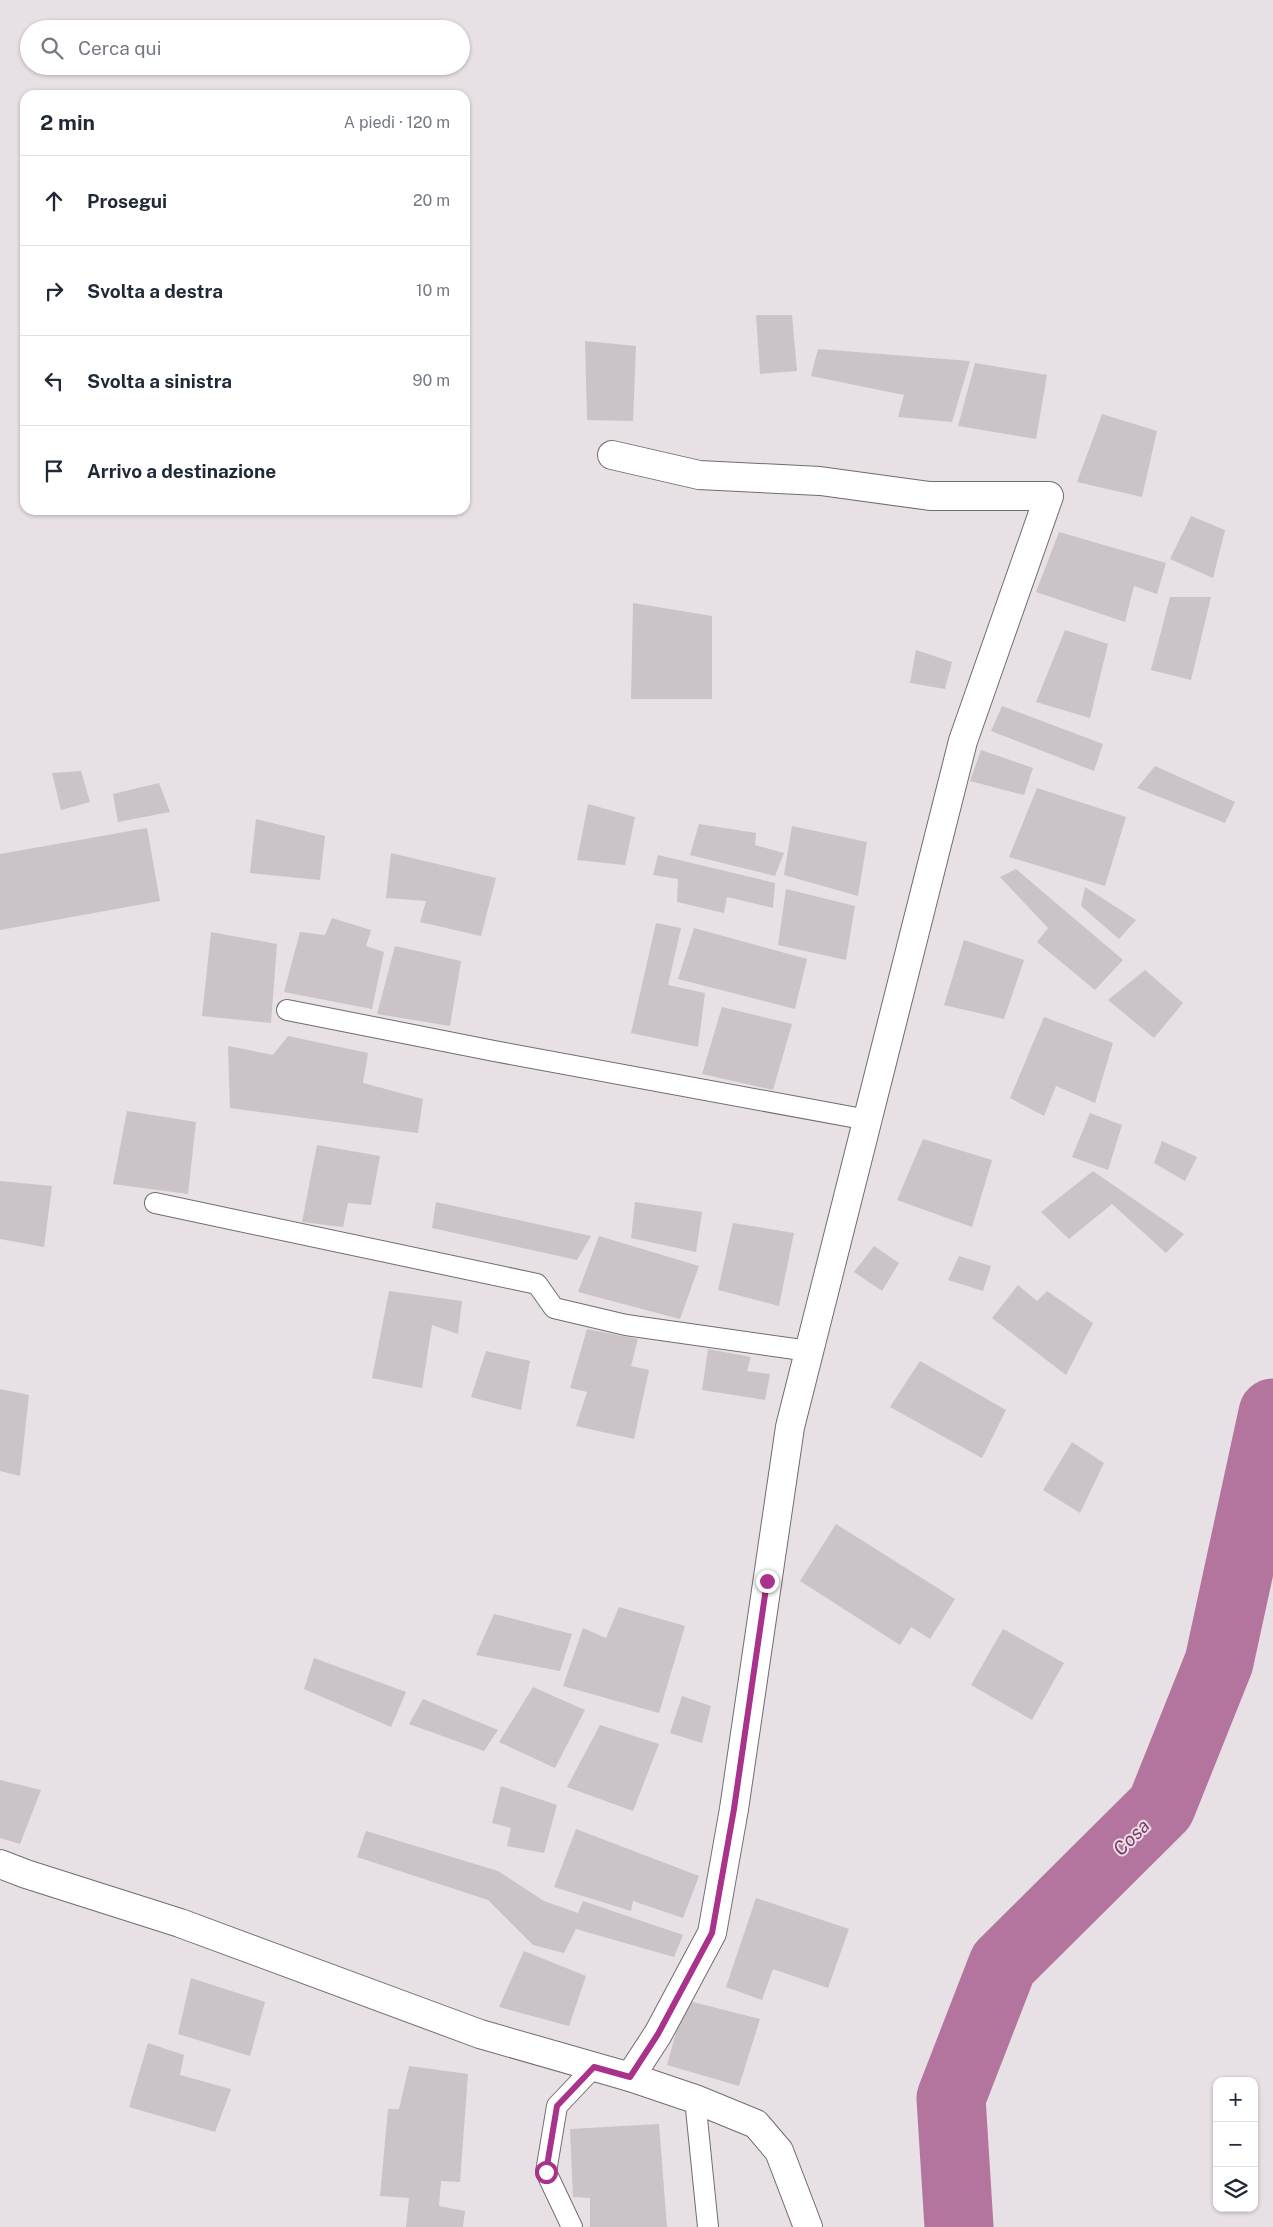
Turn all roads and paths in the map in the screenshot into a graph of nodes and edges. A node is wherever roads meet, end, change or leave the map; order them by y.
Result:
1 (612, 455) dead end
2 (287, 1010) dead end
3 (868, 1120) junction
4 (155, 1203) dead end
5 (809, 1350) junction
6 (0, 1864) edge
7 (594, 2067) junction
8 (630, 2077) junction
9 (695, 2099) junction
10 (572, 2227) edge
11 (708, 2227) edge
12 (808, 2227) edge

1 - 3 street
2 - 3 lane
3 - 5 street
4 - 5 lane
5 - 8 street
6 - 7 street
7 - 8 street
7 - 10 lane
8 - 9 street
9 - 11 lane
9 - 12 street

